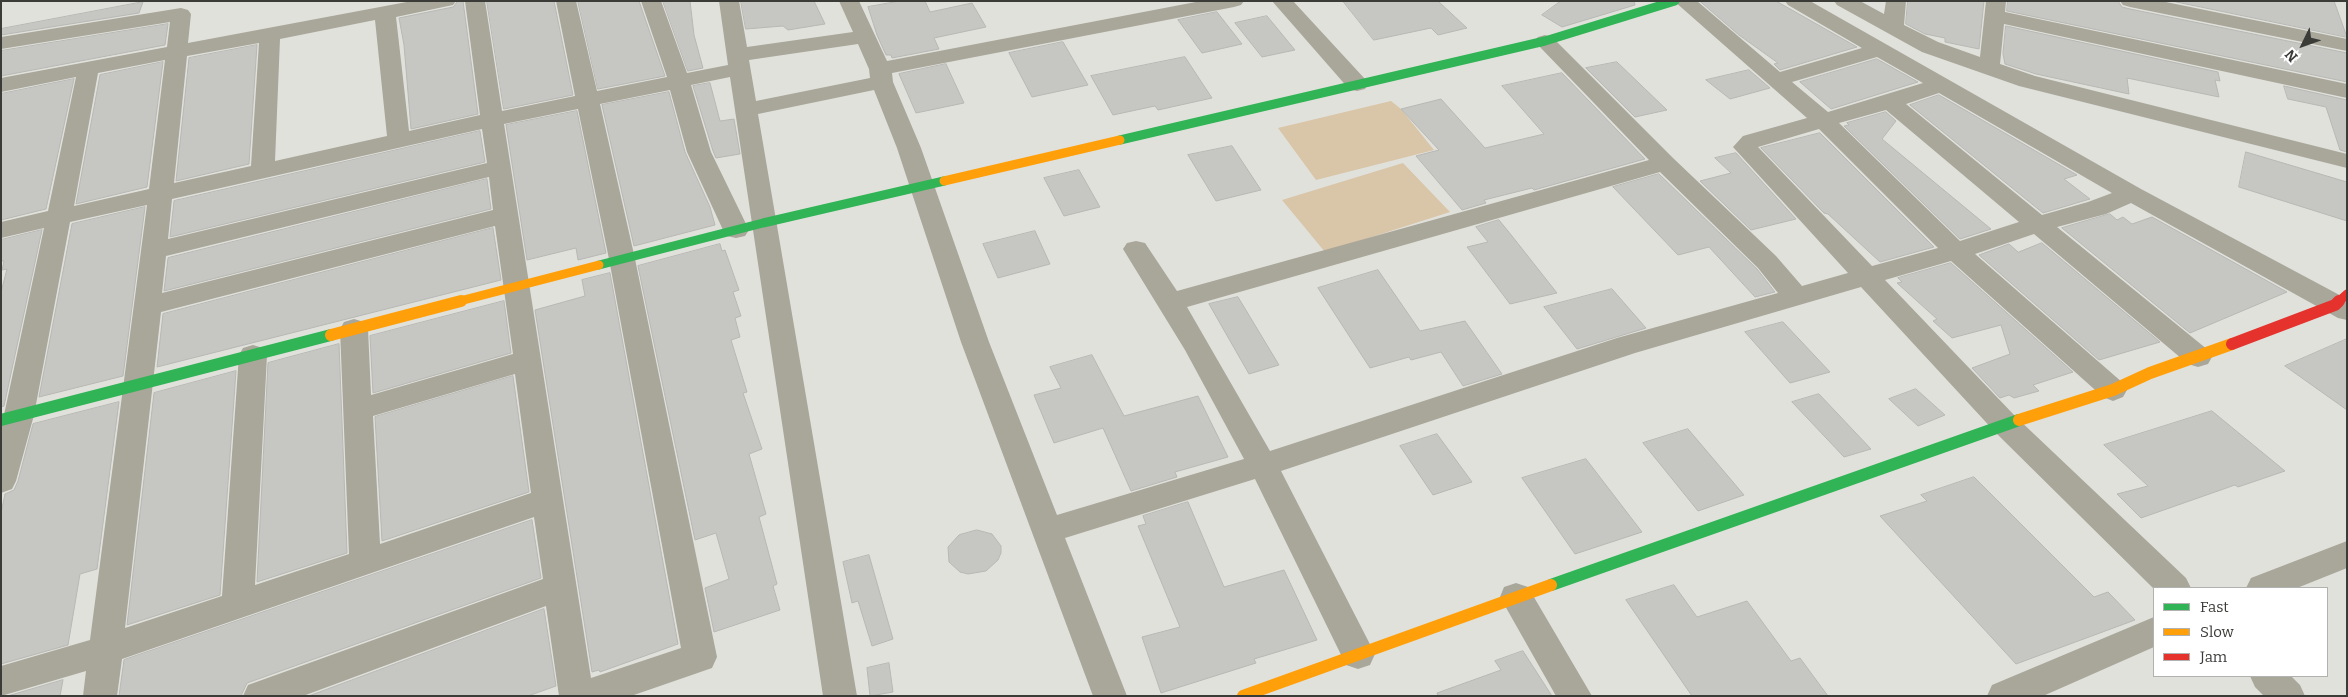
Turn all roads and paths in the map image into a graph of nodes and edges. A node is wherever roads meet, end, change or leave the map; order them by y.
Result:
1 (446, 1) edge
2 (475, 1) edge
3 (566, 1) edge
4 (651, 1) edge
5 (729, 1) edge
6 (849, 1) edge
7 (1234, 1) edge
8 (1282, 1) edge
9 (1675, 1) edge
10 (1684, 1) edge
11 (1795, 1) edge
12 (1844, 1) edge
13 (1896, 1) edge
14 (2130, 1) edge
15 (2248, 1) edge
16 (1996, 8) edge
17 (386, 13) junction
18 (2253, 26) junction
19 (1893, 28) junction
20 (270, 35) junction
21 (864, 37) junction
22 (1545, 41) junction
23 (5, 43) edge
24 (2347, 45) edge
25 (1878, 50) junction
26 (176, 54) junction
27 (739, 62) junction
28 (1989, 68) junction
29 (88, 70) junction
30 (881, 76) junction
31 (1777, 80) junction
32 (679, 81) junction
33 (1357, 84) junction
34 (1, 85) edge
35 (1939, 85) junction
36 (2347, 90) edge
37 (588, 100) junction
38 (1890, 102) junction
39 (746, 110) junction
40 (494, 119) junction
41 (1824, 121) junction
42 (400, 140) junction
43 (2347, 161) edge
44 (1665, 163) junction
45 (500, 167) junction
46 (263, 170) junction
47 (922, 185) junction
48 (160, 194) junction
49 (2132, 194) junction
50 (506, 215) junction
51 (59, 217) junction
52 (763, 223) junction
53 (2038, 224) junction
54 (1, 230) edge
55 (736, 230) junction
56 (1136, 249) dead end
57 (154, 251) junction
58 (1956, 251) junction
59 (622, 259) junction
60 (1868, 276) junction
61 (516, 287) junction
62 (1796, 298) junction
63 (1172, 302) junction
64 (2343, 303) edge
65 (148, 306) junction
66 (354, 329) junction
67 (254, 354) junction
68 (2198, 357) junction
69 (527, 360) junction
70 (140, 384) junction
71 (2113, 390) junction
72 (357, 410) junction
73 (10, 417) edge
74 (2005, 424) junction
75 (1263, 465) junction
76 (1, 481) edge
77 (548, 500) junction
78 (1047, 531) junction
79 (2347, 554) edge
80 (365, 562) junction
81 (560, 587) junction
82 (2174, 587) edge
83 (2264, 587) edge
84 (1516, 597) junction
85 (238, 605) junction
86 (2153, 632) edge
87 (105, 650) junction
88 (1358, 654) junction
89 (2268, 677) edge
90 (1, 682) edge
91 (100, 696) edge
92 (260, 696) edge
93 (576, 696) edge
94 (584, 696) edge
95 (840, 696) edge
96 (1110, 696) edge
97 (1244, 696) edge
98 (1575, 696) edge
99 (2004, 696) edge
100 (2288, 696) edge

1 - 17 street
2 - 40 street
3 - 37 street
4 - 32 street
5 - 27 street
6 - 21 street
7 - 30 street
8 - 33 street
9 - 22 street
10 - 31 street
11 - 25 street
12 - 19 street
13 - 19 street
14 - 18 street
15 - 18 street
16 - 28 street
16 - 36 street
17 - 20 street
17 - 42 street
18 - 24 street
19 - 28 street
20 - 26 street
20 - 46 street
21 - 27 street
21 - 30 street
22 - 33 street
22 - 44 street
23 - 26 street
25 - 31 street
25 - 35 street
26 - 29 street
26 - 48 street
27 - 32 street
27 - 39 street
28 - 43 street
29 - 34 street
29 - 51 street
30 - 39 street
30 - 47 street
31 - 41 street
32 - 37 street
32 - 55 street
33 - 47 street
35 - 38 street
35 - 49 street
37 - 40 street
37 - 59 street
38 - 41 street
38 - 53 street
39 - 52 street
40 - 42 street
40 - 45 street
41 - 58 street
41 - 60 street
42 - 46 street
44 - 62 street
44 - 63 street
45 - 50 street
45 - 57 street
46 - 48 street
47 - 52 street
47 - 78 street
48 - 51 street
48 - 57 street
49 - 53 street
49 - 64 street
50 - 61 street
50 - 65 street
51 - 54 street
51 - 73 street
52 - 55 street
52 - 95 street
53 - 58 street
53 - 68 street
55 - 59 street
56 - 63 street
57 - 65 street
58 - 60 street
58 - 71 street
59 - 61 street
59 - 94 street
60 - 62 street
60 - 74 street
61 - 66 street
61 - 69 street
62 - 75 street
63 - 75 street
64 - 68 street
65 - 70 street
66 - 67 street
66 - 72 street
67 - 70 street
67 - 85 street
68 - 71 street
69 - 72 street
69 - 77 street
70 - 73 street
70 - 87 street
71 - 74 street
72 - 80 street
73 - 76 street
74 - 82 street
74 - 84 street
75 - 78 street
75 - 88 street
77 - 80 street
77 - 81 street
78 - 96 street
79 - 83 street
80 - 85 street
81 - 92 street
81 - 93 street
84 - 88 street
84 - 98 street
85 - 87 street
86 - 99 street
87 - 90 street
87 - 91 street
88 - 97 street
89 - 100 street

